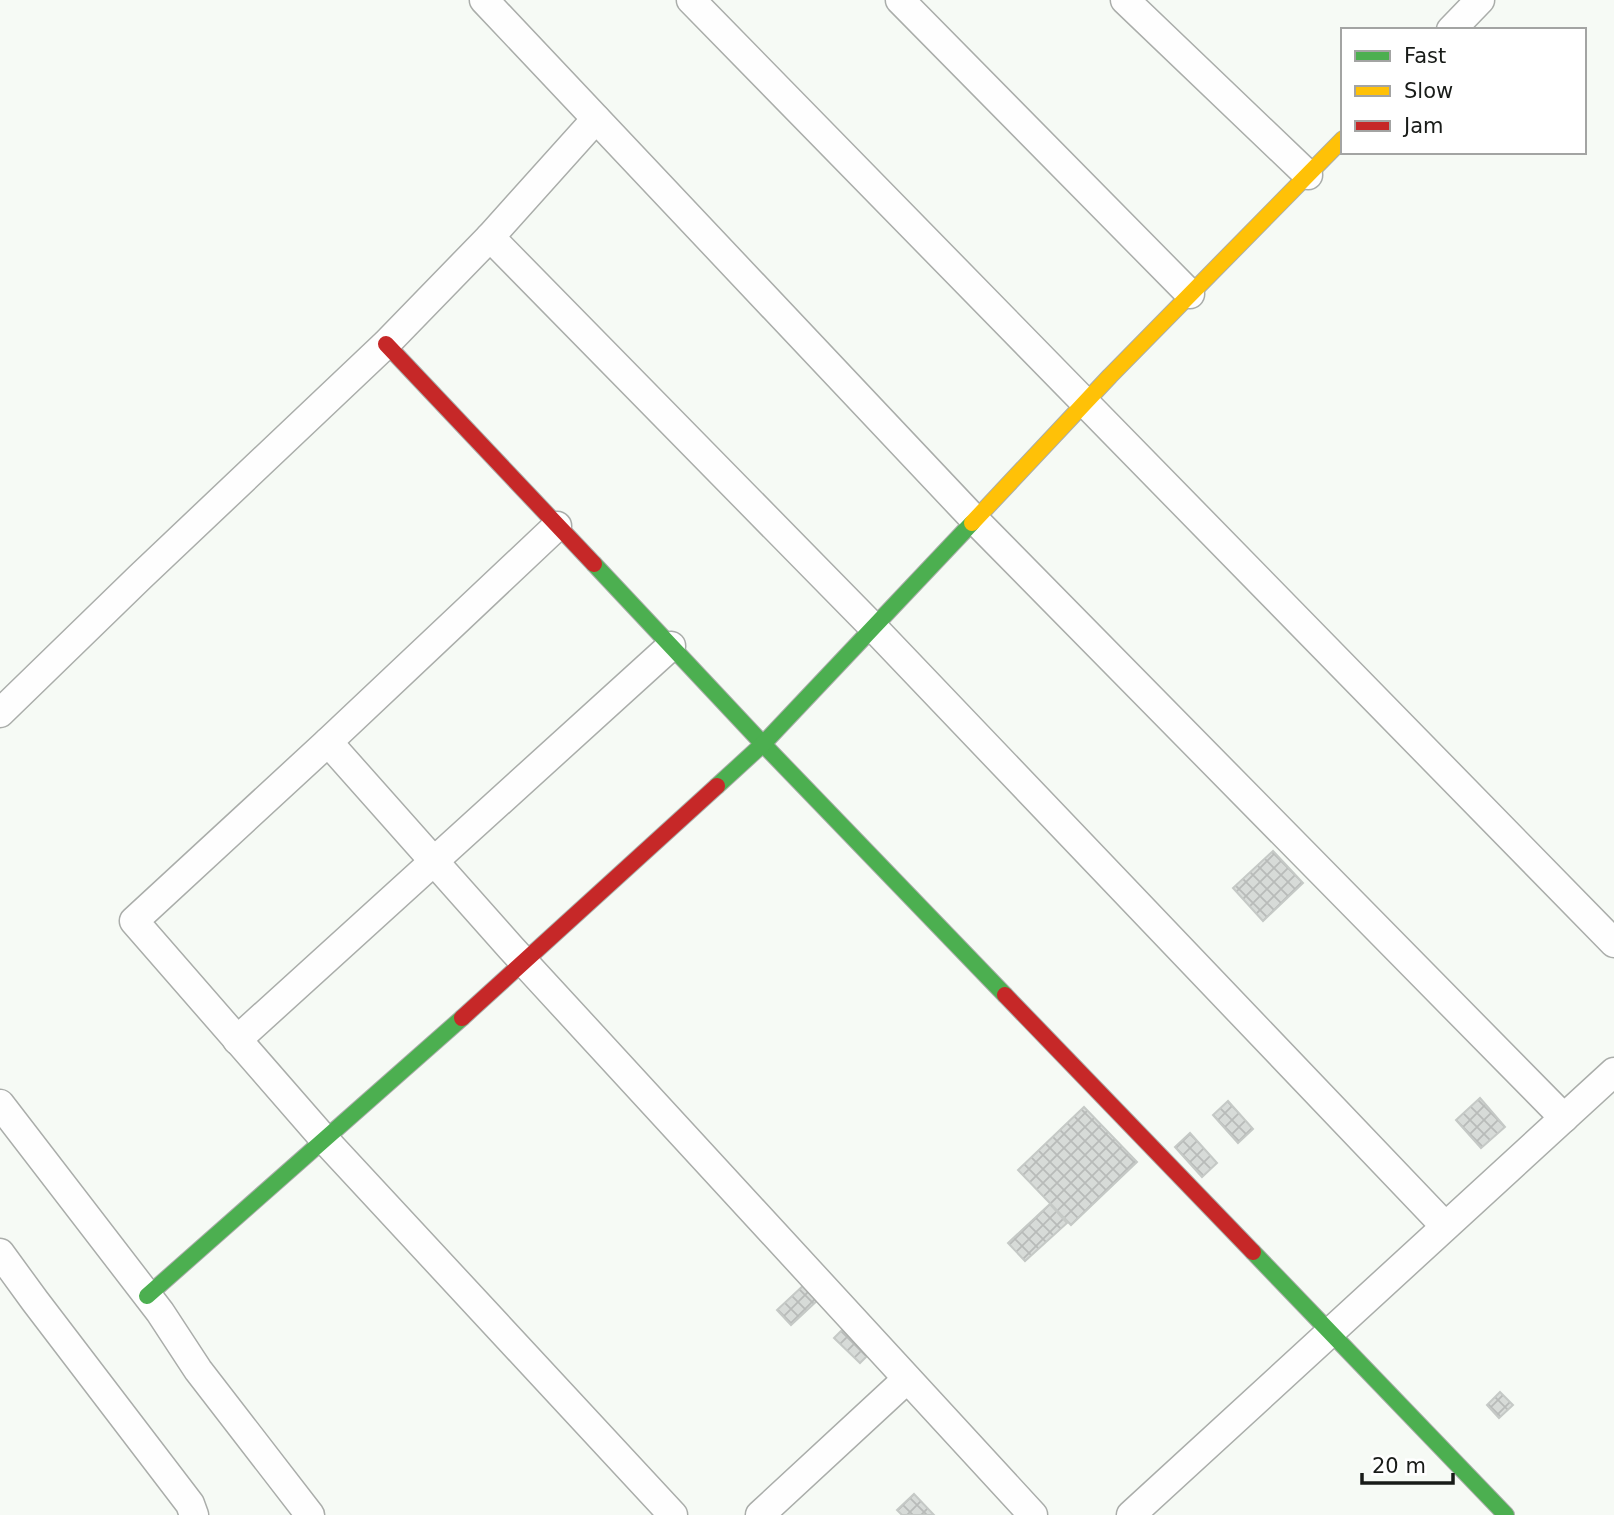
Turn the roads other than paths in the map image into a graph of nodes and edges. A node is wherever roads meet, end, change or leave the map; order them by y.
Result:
1 (484, 0) edge
2 (691, 0) edge
3 (900, 0) edge
4 (1125, 0) edge
5 (1480, 0) edge
6 (1453, 28) edge
7 (596, 119) junction
8 (1341, 141) edge
9 (1308, 175) junction
10 (490, 237) junction
11 (1190, 294) junction
12 (386, 344) junction
13 (1085, 402) junction
14 (974, 519) junction
15 (558, 526) junction
16 (873, 627) junction
17 (671, 646) junction
18 (0, 713) edge
19 (328, 742) junction
20 (763, 744) junction
21 (434, 861) junction
22 (1614, 943) edge
23 (524, 962) junction
24 (237, 1040) junction
25 (1614, 1072) edge
26 (0, 1104) edge
27 (1564, 1118) junction
28 (324, 1139) junction
29 (1445, 1226) junction
30 (0, 1253) edge
31 (147, 1296) junction
32 (1331, 1331) junction
33 (907, 1379) junction
34 (194, 1515) edge
35 (310, 1515) edge
36 (673, 1515) edge
37 (760, 1515) edge
38 (1033, 1515) edge
39 (1131, 1515) edge
40 (1506, 1515) edge

1 - 7 street
2 - 13 street
3 - 11 street
4 - 9 street
5 - 6 street
7 - 10 street
7 - 14 street
8 - 9 street
9 - 11 street
10 - 12 street
10 - 16 street
11 - 13 street
12 - 15 street
12 - 18 street
13 - 14 street
13 - 22 street
14 - 16 street
14 - 27 street
15 - 17 street
15 - 19 street
16 - 20 street
16 - 29 street
17 - 20 street
17 - 21 street
19 - 21 street
19 - 24 street
20 - 23 street
20 - 32 street
21 - 23 street
21 - 24 street
23 - 28 street
23 - 33 street
24 - 28 street
25 - 27 street
26 - 31 street
27 - 29 street
28 - 31 street
28 - 36 street
29 - 32 street
30 - 34 street
31 - 35 street
32 - 39 street
32 - 40 street
33 - 37 street
33 - 38 street

